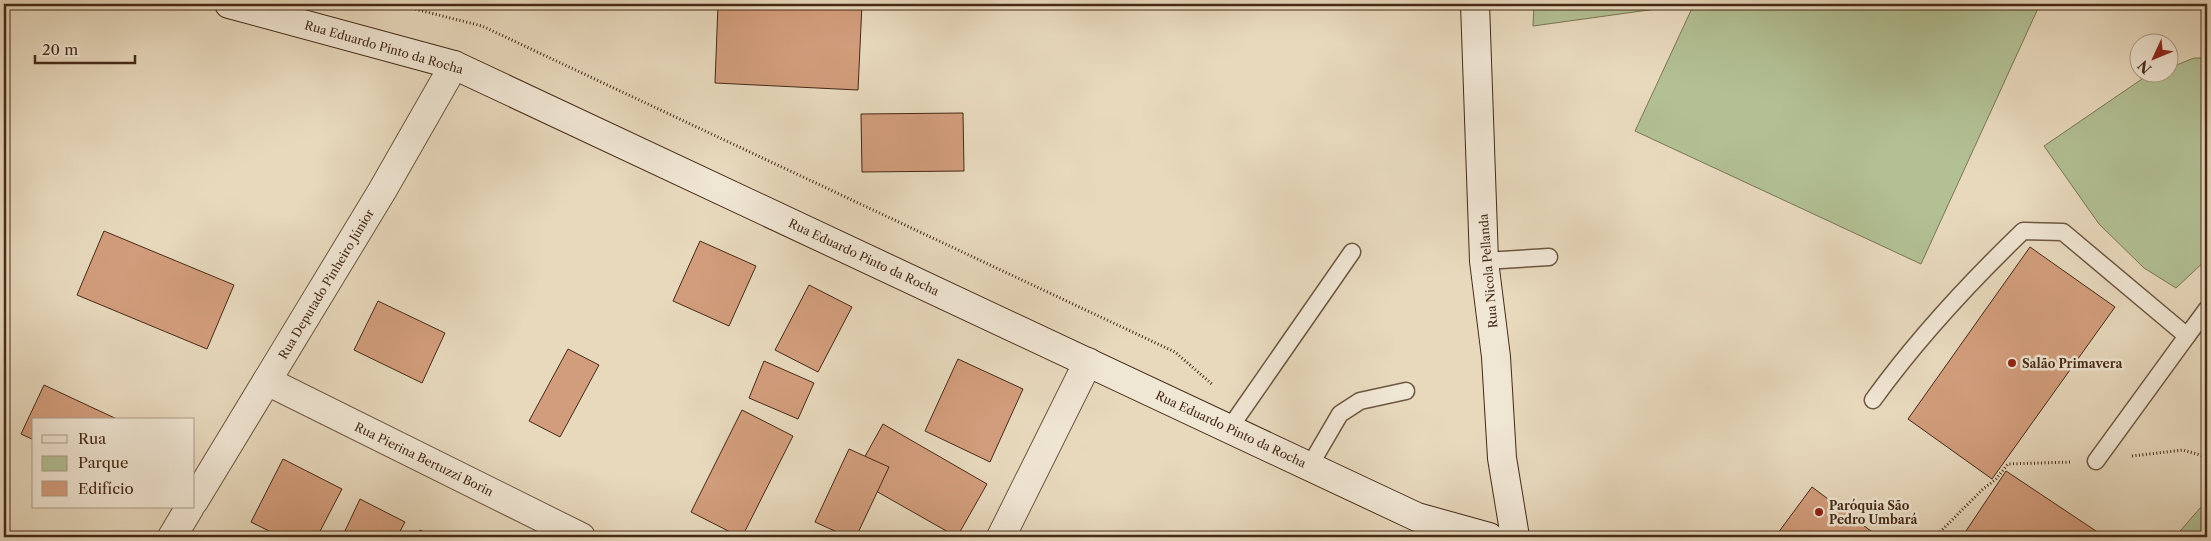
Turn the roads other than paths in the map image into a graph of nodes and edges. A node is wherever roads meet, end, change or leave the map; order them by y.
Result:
1 (229, 4) edge
2 (1474, 4) edge
3 (454, 65) junction
4 (1352, 252) dead end
5 (1549, 257) dead end
6 (1484, 261) junction
7 (2207, 309) edge
8 (2187, 336) junction
9 (1088, 362) junction
10 (267, 381) junction
11 (1406, 391) dead end
12 (1873, 400) dead end
13 (1229, 429) junction
14 (2096, 461) road end
15 (1309, 467) junction
16 (195, 499) edge
17 (189, 508) edge
18 (172, 537) edge
19 (581, 537) edge
20 (1001, 537) edge
21 (1489, 537) edge
22 (1515, 537) edge

1 - 3 main road, Rua Eduardo Pinto da Rocha
2 - 6 main road, Rua Nicola Pellanda
3 - 9 main road, Rua Eduardo Pinto da Rocha
3 - 10 main road, Rua Deputado Pinheiro Júnior
4 - 13 lane
5 - 6 lane
6 - 22 main road, Rua Nicola Pellanda
7 - 8 lane
8 - 12 lane
8 - 14 lane
9 - 13 main road, Rua Eduardo Pinto da Rocha
9 - 20 main road
10 - 16 main road, Rua Deputado Pinheiro Júnior
10 - 19 main road, Rua Pierina Bertuzzi Borin
11 - 15 lane
13 - 15 main road, Rua Eduardo Pinto da Rocha
15 - 21 main road, Rua Eduardo Pinto da Rocha
17 - 18 main road

